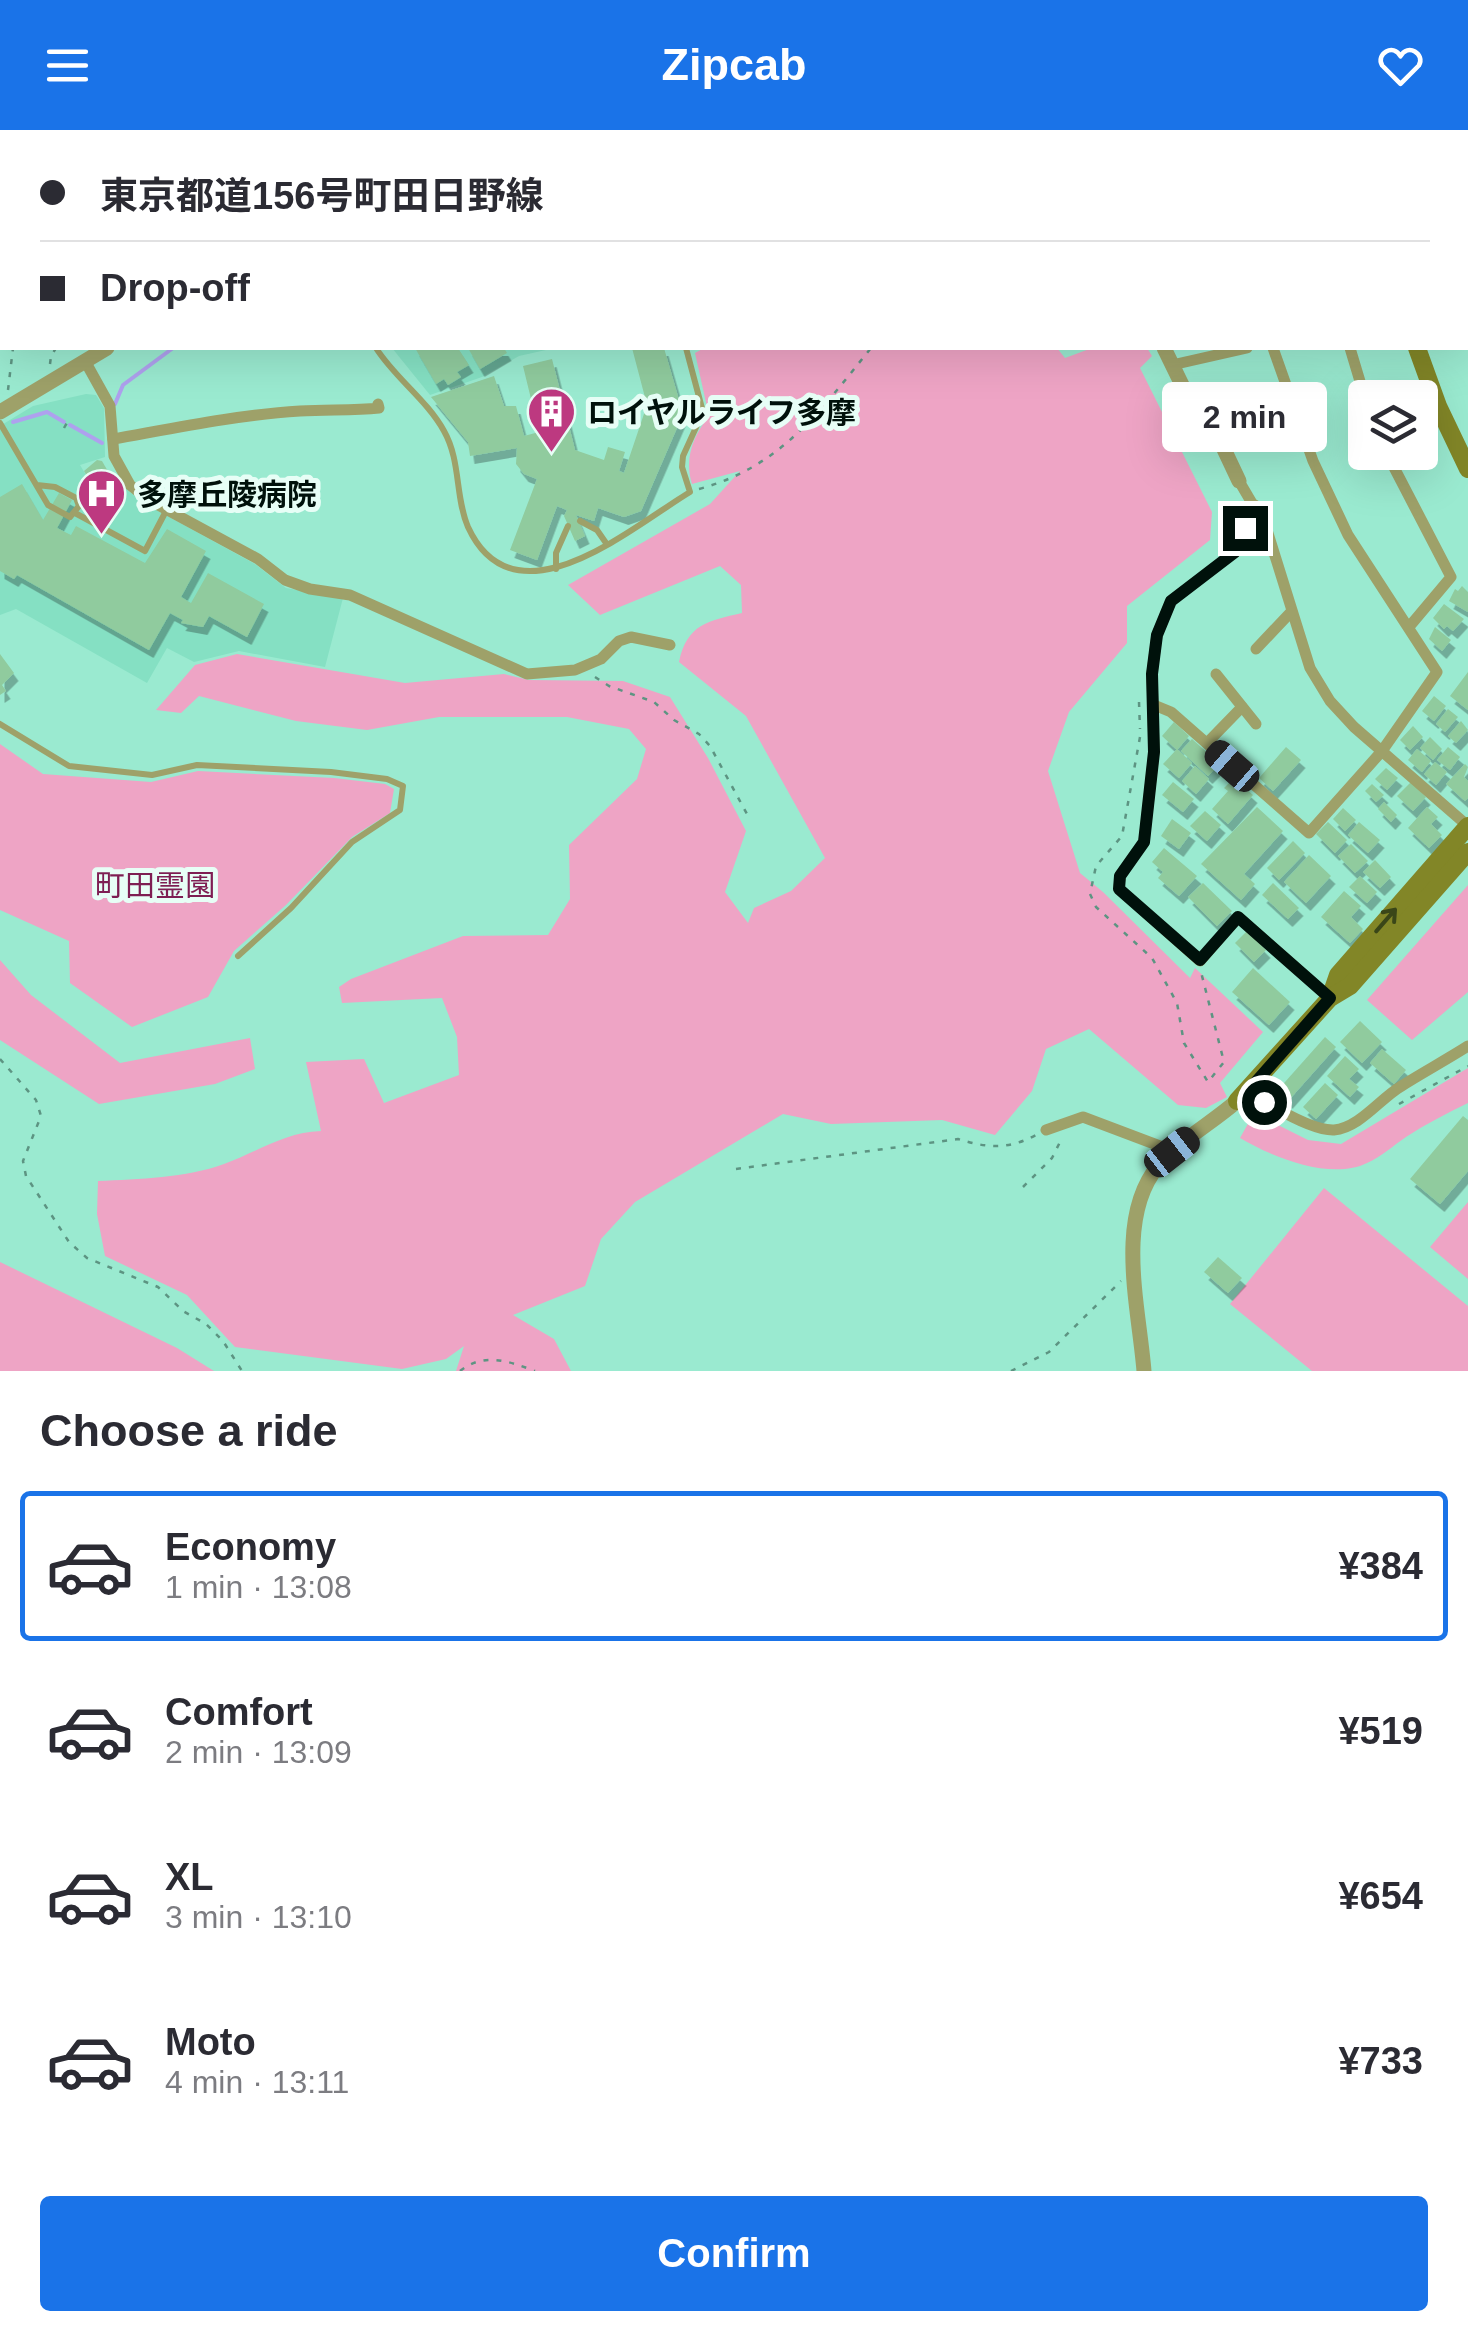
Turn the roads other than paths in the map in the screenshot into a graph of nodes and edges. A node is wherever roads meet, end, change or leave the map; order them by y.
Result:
1 (103, 350) edge
2 (378, 350) edge
3 (687, 350) edge
4 (1165, 350) edge
5 (1238, 350) edge
6 (1274, 350) edge
7 (1351, 350) edge
8 (1418, 350) edge
9 (84, 361) junction
10 (1172, 365) junction
11 (1360, 380) edge
12 (378, 404) dead end
13 (4, 410) edge
14 (0, 423) edge
15 (113, 440) junction
16 (1468, 469) edge
17 (1395, 470) edge
18 (1239, 482) joint
19 (37, 485) junction
20 (1255, 505) junction
21 (167, 510) junction
22 (76, 514) junction
23 (580, 521) dead end
24 (568, 526) dead end
25 (606, 543) junction
26 (556, 569) junction
27 (1291, 612) junction
28 (1409, 627) junction
29 (670, 644) dead end
30 (1256, 649) dead end
31 (1216, 674) dead end
32 (1154, 705) junction
33 (1242, 706) junction
34 (0, 724) edge
35 (1256, 724) dead end
36 (1207, 743) junction
37 (1382, 750) junction
38 (1468, 826) edge
39 (1468, 852) edge
40 (238, 956) dead end
41 (1330, 998) junction
42 (1468, 1046) edge
43 (1243, 1096) junction
44 (1046, 1130) road end
45 (1172, 1152) junction
46 (1144, 1371) edge

1 - 9 street
2 - 26 lane
3 - 25 lane
4 - 10 street
5 - 10 street
6 - 28 street
7 - 11 street
8 - 16 main road
9 - 13 street
9 - 15 street
10 - 18 street
12 - 15 street
14 - 19 lane
15 - 21 street
17 - 28 street
18 - 20 street
19 - 22 lane
19 - 22 lane
20 - 27 street
20 - 32 street
21 - 22 lane
21 - 29 street
23 - 25 lane
24 - 26 lane
25 - 26 lane
27 - 30 street
27 - 37 street
28 - 37 street
31 - 33 street
32 - 36 street
32 - 41 street
33 - 35 street
33 - 36 street
34 - 40 lane
36 - 37 street
37 - 38 street
41 -> 38 main road
39 - 41 main road
41 - 43 main road
42 - 43 street
43 - 45 street
44 - 45 street
45 - 46 street

